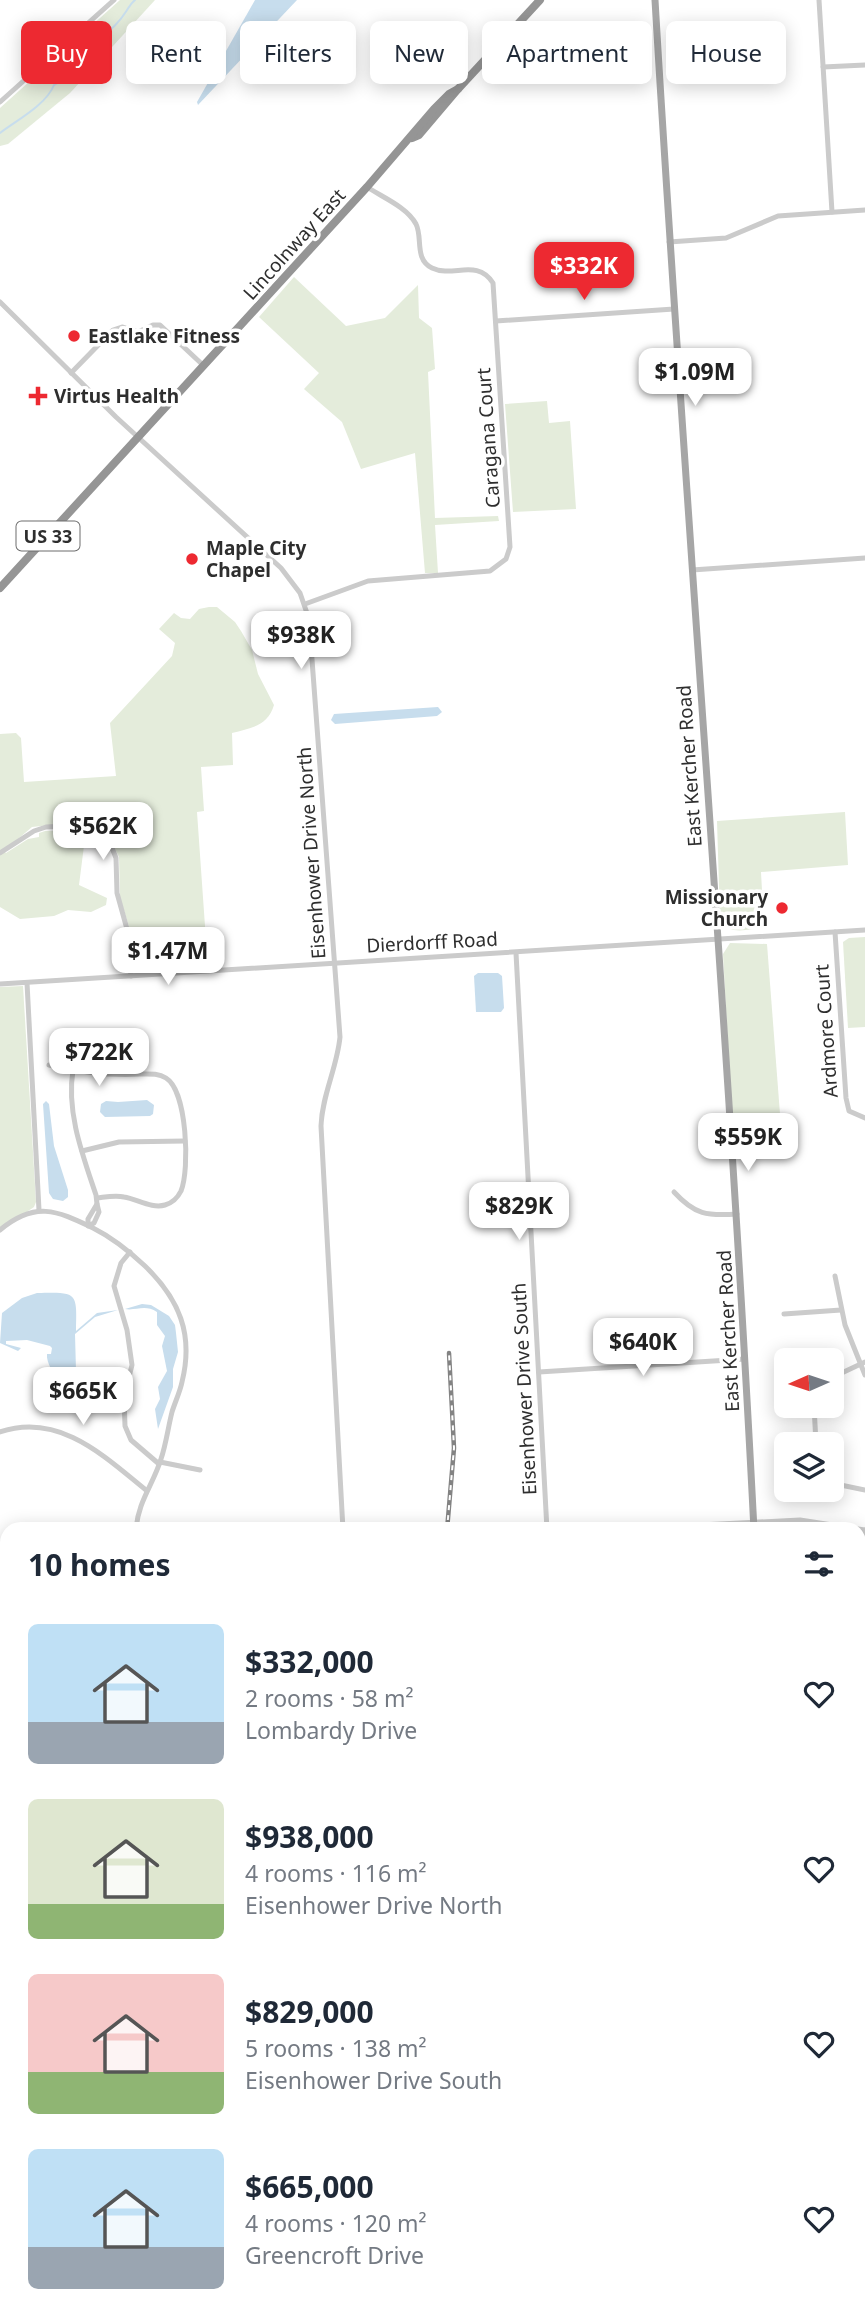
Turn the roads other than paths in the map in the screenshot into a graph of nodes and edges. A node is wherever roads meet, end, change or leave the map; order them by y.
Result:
1 (114, 0) edge
2 (540, 0) edge
3 (655, 0) edge
4 (819, 0) edge
5 (865, 65) edge
6 (823, 67) junction
7 (0, 102) edge
8 (368, 187) junction
9 (865, 210) edge
10 (832, 212) junction
11 (669, 242) junction
12 (0, 302) edge
13 (674, 309) junction
14 (496, 321) junction
15 (204, 366) junction
16 (71, 373) junction
17 (138, 437) junction
18 (865, 558) edge
19 (692, 570) junction
20 (0, 588) edge
21 (305, 604) junction
22 (0, 853) edge
23 (865, 930) edge
24 (835, 932) junction
25 (716, 939) junction
26 (516, 953) junction
27 (335, 963) junction
28 (131, 976) junction
29 (27, 983) junction
30 (0, 984) edge
31 (50, 1065) dead end
32 (73, 1070) junction
33 (865, 1118) edge
34 (185, 1141) junction
35 (82, 1151) junction
36 (674, 1192) dead end
37 (97, 1201) junction
38 (39, 1210) junction
39 (737, 1214) junction
40 (88, 1226) junction
41 (0, 1230) edge
42 (131, 1253) junction
43 (835, 1276) dead end
44 (841, 1310) junction
45 (784, 1314) dead end
46 (745, 1359) junction
47 (862, 1364) edge
48 (539, 1372) junction
49 (844, 1372) edge
50 (865, 1375) edge
51 (0, 1432) edge
52 (160, 1461) junction
53 (200, 1470) dead end
54 (844, 1486) edge
55 (146, 1490) junction
56 (865, 1490) edge
57 (137, 1522) edge
58 (343, 1522) edge
59 (547, 1522) edge
60 (754, 1522) edge
61 (790, 1522) edge
62 (821, 1522) edge

1 - 7 street
2 - 8 highway, Lincolnway East / US 33
3 - 11 main road, East Kercher Road
4 - 6 street
5 - 6 street
6 - 10 street
8 - 14 street, Caragana Court
8 - 15 highway, Lincolnway East / US 33
9 - 10 street
10 - 11 street
11 - 13 main road, East Kercher Road
12 - 16 street, Eisenhower Drive North
13 - 14 street
13 - 19 main road, East Kercher Road
14 - 21 street, Caragana Court
15 - 16 street
15 - 17 highway, Lincolnway East / US 33
16 - 17 street, Eisenhower Drive North
17 - 20 highway, Lincolnway East / US 33
17 - 21 street, Eisenhower Drive North
18 - 19 street
19 - 25 main road, East Kercher Road
21 - 27 street, Eisenhower Drive North
22 - 28 street
23 - 24 street, Dierdorff Road
24 - 25 street, Dierdorff Road
24 - 33 street, Ardmore Court
25 - 26 street, Dierdorff Road
25 - 39 main road, East Kercher Road
26 - 27 street, Dierdorff Road
26 - 48 street, Eisenhower Drive South
27 - 28 street, Dierdorff Road
27 - 58 street, Eisenhower Drive North
28 - 29 street, Dierdorff Road
29 - 30 street, Dierdorff Road
29 - 38 street
31 - 32 street
32 - 34 street
32 - 35 street
34 - 35 street
34 - 37 street
35 - 37 street
36 - 39 street
37 - 40 street
38 - 40 street
38 - 41 street
39 - 46 main road, East Kercher Road
40 - 42 street
42 - 52 street
42 - 52 street
43 - 44 street
44 - 45 street
44 - 47 street
46 - 48 street
46 - 60 main road, East Kercher Road
47 - 49 street
47 - 50 street
48 - 59 street, Eisenhower Drive South
51 - 55 street
52 - 53 street
52 - 55 street
54 - 56 street
55 - 57 street
61 - 62 street

